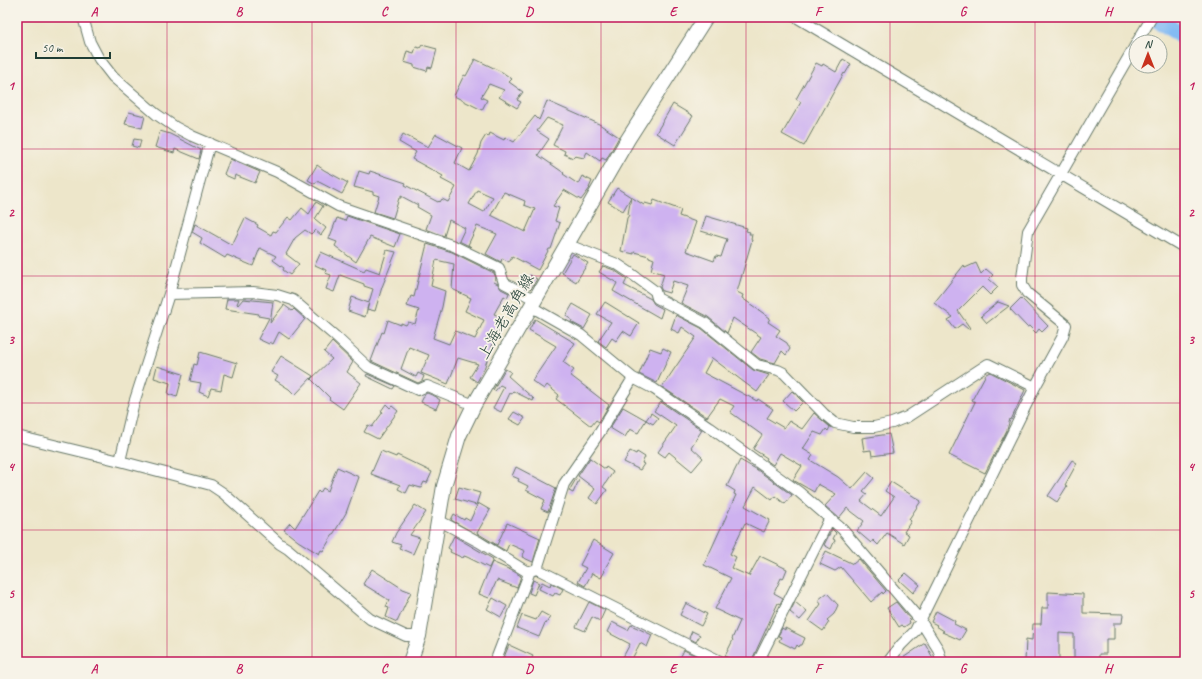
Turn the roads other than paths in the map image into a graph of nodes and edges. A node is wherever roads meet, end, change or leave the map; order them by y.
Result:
1 (83, 17) edge
2 (706, 17) edge
3 (796, 17) edge
4 (1152, 17) edge
5 (1142, 34) edge
6 (1128, 59) edge
7 (210, 144) junction
8 (1061, 174) junction
9 (566, 244) junction
10 (1185, 248) edge
11 (169, 294) junction
12 (532, 302) junction
13 (634, 378) junction
14 (1035, 387) junction
15 (474, 405) junction
16 (17, 436) edge
17 (120, 461) junction
18 (830, 518) junction
19 (438, 520) junction
20 (533, 571) junction
21 (920, 620) junction
22 (419, 636) junction
23 (410, 662) edge
24 (495, 662) edge
25 (722, 662) edge
26 (758, 662) edge
27 (888, 662) edge
28 (942, 662) edge

1 - 7 street
2 - 9 main road, 上海老高角線
3 - 8 street
4 - 5 street
6 - 8 street
7 - 11 street
7 - 12 street
8 - 10 street
8 - 14 street
9 - 12 main road, 上海老高角線
9 - 14 street
11 - 15 street
11 - 17 street
12 - 13 street
12 - 15 main road, 上海老高角線
13 - 18 street
13 - 20 street
14 - 21 street
15 - 19 main road, 上海老高角線
16 - 17 street
17 - 22 street
18 - 21 street
18 - 26 street
19 - 20 street
19 - 22 main road, 上海老高角線
20 - 24 street
20 - 25 street
21 - 27 street
21 - 28 street
22 - 23 main road, 上海老高角線

